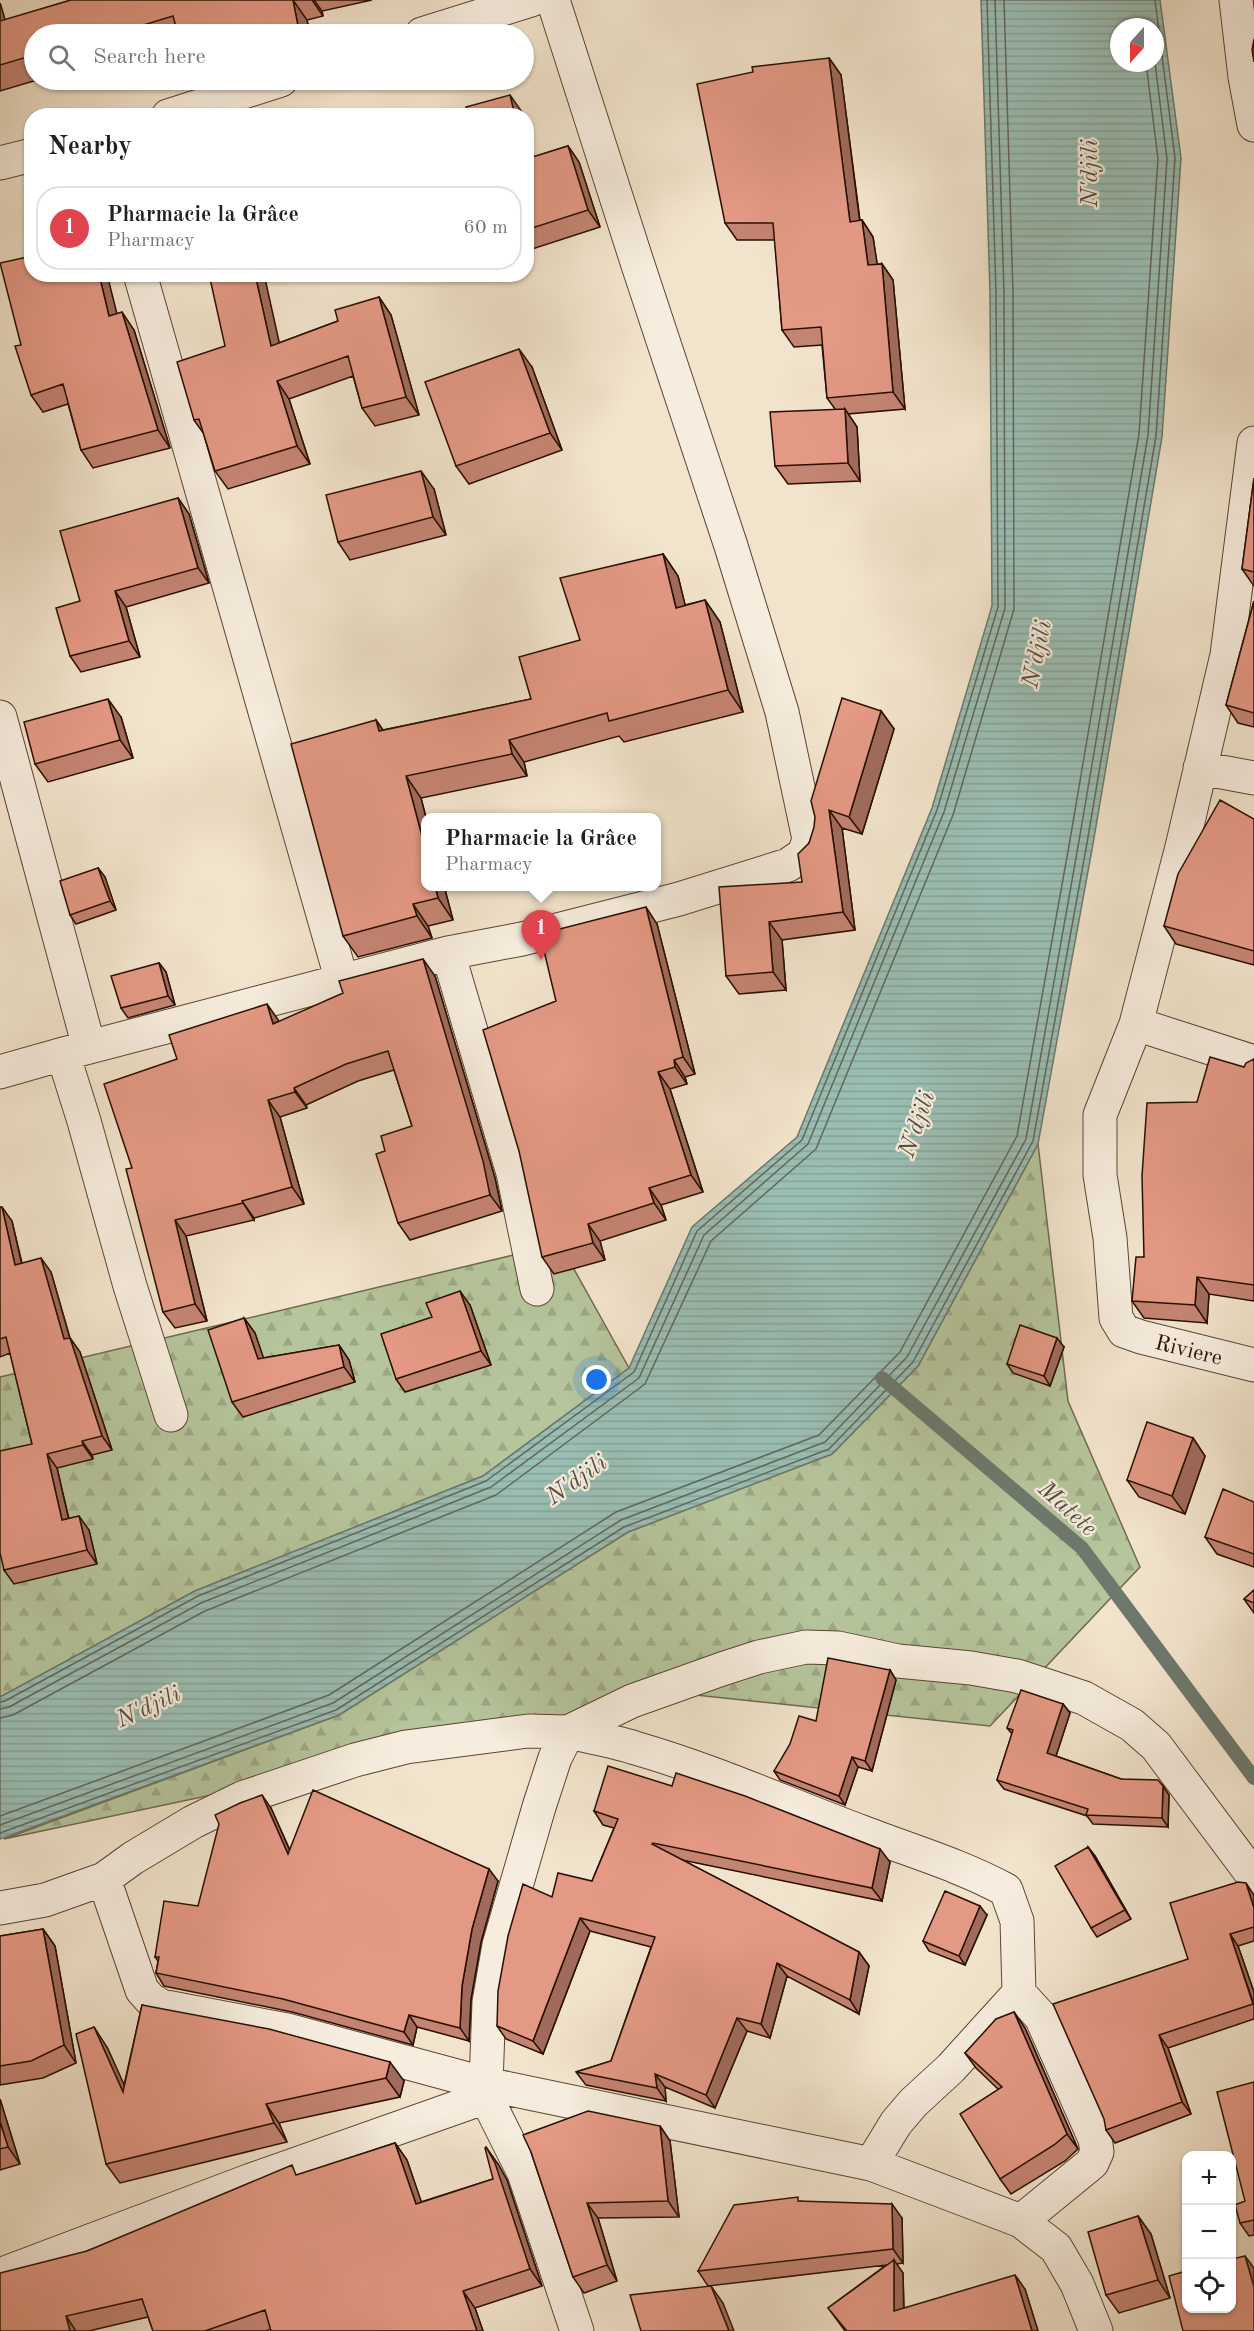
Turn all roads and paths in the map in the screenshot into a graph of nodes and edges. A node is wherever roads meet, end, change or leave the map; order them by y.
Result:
1 (531, 0) edge
2 (553, 0) edge
3 (1236, 0) edge
4 (454, 24) edge
5 (250, 90) edge
6 (193, 108) edge
7 (1254, 125) edge
8 (24, 156) edge
9 (0, 163) edge
10 (142, 282) edge
11 (1254, 443) edge
12 (0, 717) edge
13 (1200, 768) junction
14 (1254, 778) edge
15 (448, 953) junction
16 (342, 981) junction
17 (1136, 1024) junction
18 (76, 1050) junction
19 (1254, 1062) edge
20 (0, 1072) edge
21 (537, 1289) dead end
22 (1254, 1365) edge
23 (171, 1415) dead end
24 (568, 1732) junction
25 (1254, 1877) edge
26 (104, 1879) junction
27 (0, 1908) edge
28 (1019, 1993) junction
29 (486, 2090) junction
30 (871, 2164) junction
31 (1021, 2221) junction
32 (0, 2275) edge
33 (577, 2331) edge
34 (1096, 2331) edge

1 - 4 street
2 - 15 street
3 - 7 street
5 - 6 street
8 - 9 street
10 - 16 street
11 - 13 street
12 - 18 street
13 - 14 street
13 - 17 street
15 - 16 street
15 - 21 street
16 - 18 street
17 - 19 street
17 - 22 street, Riviere
18 - 20 street
18 - 23 street
24 - 25 street
24 - 26 street
24 - 28 street
24 - 29 street
26 - 27 street
26 - 29 street
28 - 30 street
28 - 31 street
29 - 30 street
29 - 32 street
29 - 33 street
30 - 31 street
31 - 34 street

